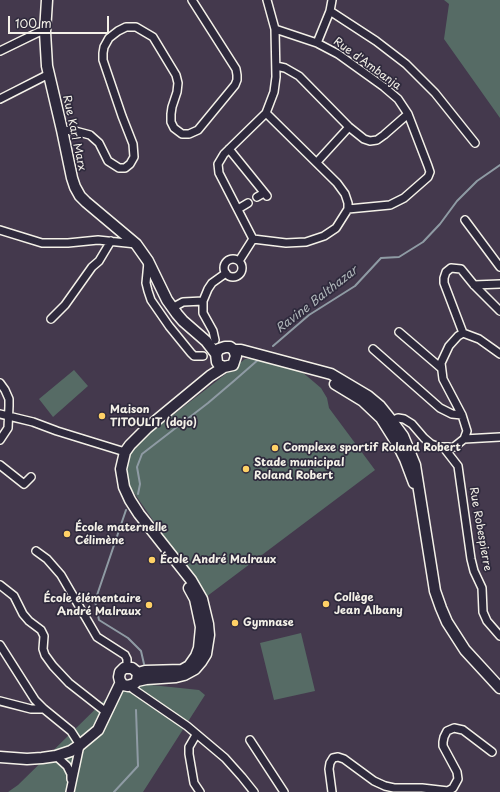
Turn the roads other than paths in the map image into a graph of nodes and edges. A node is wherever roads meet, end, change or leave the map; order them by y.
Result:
1 (192, 0) edge
2 (267, 0) edge
3 (332, 0) edge
4 (46, 1) edge
5 (330, 11) junction
6 (275, 29) junction
7 (45, 32) junction
8 (317, 43) junction
9 (0, 51) edge
10 (276, 66) junction
11 (49, 74) junction
12 (0, 99) edge
13 (266, 113) junction
14 (408, 114) junction
15 (349, 127) junction
16 (62, 130) junction
17 (475, 143) dead end
18 (229, 149) junction
19 (317, 162) junction
20 (257, 197) dead end
21 (248, 202) dead end
22 (238, 208) junction
23 (348, 209) junction
24 (465, 220) dead end
25 (0, 230) edge
26 (253, 239) junction
27 (111, 241) junction
28 (136, 244) junction
29 (148, 261) junction
30 (238, 261) junction
31 (500, 268) edge
32 (226, 273) junction
33 (500, 284) edge
34 (474, 285) junction
35 (203, 301) junction
36 (172, 308) junction
37 (500, 311) edge
38 (51, 319) dead end
39 (194, 331) junction
40 (399, 332) dead end
41 (463, 333) junction
42 (215, 340) junction
43 (373, 349) dead end
44 (232, 351) junction
45 (500, 354) edge
46 (203, 356) dead end
47 (219, 361) junction
48 (441, 368) junction
49 (0, 383) edge
50 (0, 414) edge
51 (8, 415) junction
52 (462, 415) junction
53 (389, 423) junction
54 (500, 437) edge
55 (0, 440) edge
56 (464, 440) junction
57 (454, 447) junction
58 (444, 448) junction
59 (123, 451) junction
60 (0, 465) edge
61 (458, 466) junction
62 (31, 477) dead end
63 (36, 551) dead end
64 (0, 585) edge
65 (500, 636) edge
66 (0, 645) edge
67 (127, 667) junction
68 (135, 680) junction
69 (121, 682) junction
70 (500, 688) edge
71 (0, 700) edge
72 (44, 709) junction
73 (106, 712) junction
74 (196, 735) junction
75 (250, 740) dead end
76 (80, 745) junction
77 (492, 752) dead end
78 (56, 756) junction
79 (0, 757) edge
80 (70, 791) edge
81 (200, 792) edge
82 (254, 792) edge
83 (284, 792) edge
84 (332, 792) edge

1 - 16 street
2 - 6 street
3 - 5 street
4 - 7 main road, Rue Karl Marx
5 - 8 street
5 - 17 street
6 - 8 street, Rue d'Ambanja
6 - 10 street
7 - 9 street
7 - 11 main road, Rue Karl Marx
8 - 14 street, Rue d'Ambanja
10 - 13 street
10 - 15 street
11 - 12 street
11 - 16 main road, Rue Karl Marx
13 - 18 street
13 - 19 street
14 - 15 street
14 - 23 street, Rue d'Ambanja
15 - 19 street
16 - 28 main road, Rue Karl Marx
18 - 20 street
18 - 22 street
19 - 23 street
21 - 22 street
22 - 26 street
23 - 26 street
24 - 31 street
25 - 27 street
26 - 30 street
27 - 28 street
27 - 38 street
28 - 29 main road, Rue Karl Marx
29 - 36 main road, Rue Karl Marx
29 - 46 street
30 - 32 street
30 - 32 street
32 - 35 street
33 - 34 street
34 - 37 street
34 - 41 street
35 - 36 street
35 - 42 street
36 - 39 main road, Rue Karl Marx
39 - 42 main road
39 - 47 main road, Rue Karl Marx
40 - 48 street
41 - 45 street
41 - 48 street
42 - 44 main road
43 - 52 street
44 - 47 main road
44 - 47 main road
44 - 53 main road
47 - 59 main road
48 - 52 street
49 - 51 street
50 - 51 street
51 - 55 street
51 - 59 street
52 - 56 street
53 - 58 street
53 - 70 main road
54 - 56 street
56 - 57 street
57 - 58 street
57 - 61 street, Rue Robespierre
58 - 61 street, Rue Robespierre
59 - 68 main road
60 - 62 street
61 - 65 street, Rue Robespierre
63 - 67 street
64 - 73 street
66 - 72 street
67 - 68 main road
67 - 69 main road
68 - 69 main road
68 - 74 street
69 - 73 main road
71 - 72 street
72 - 76 street
73 - 76 main road
74 - 81 street
74 - 82 street
75 - 83 street
76 - 78 main road
76 - 80 street
77 - 84 street
78 - 79 main road
78 - 80 street

